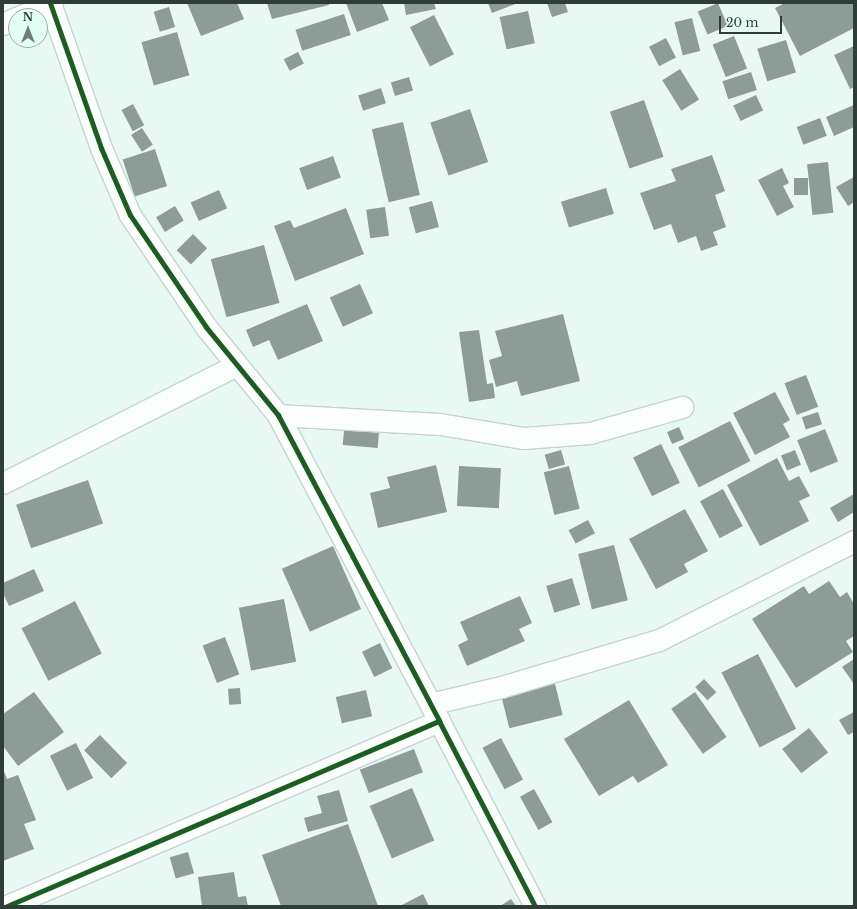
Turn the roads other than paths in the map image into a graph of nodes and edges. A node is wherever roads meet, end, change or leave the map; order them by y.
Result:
1 (50, 3) edge
2 (39, 8) edge
3 (237, 365) junction
4 (682, 407) dead end
5 (278, 415) junction
6 (3, 483) edge
7 (854, 541) edge
8 (435, 713) junction
9 (8, 906) edge
10 (535, 906) edge

1 - 2 street
1 - 3 street
3 - 5 street
3 - 6 street
4 - 5 street
5 - 8 street
7 - 8 street
8 - 9 street
8 - 10 street

